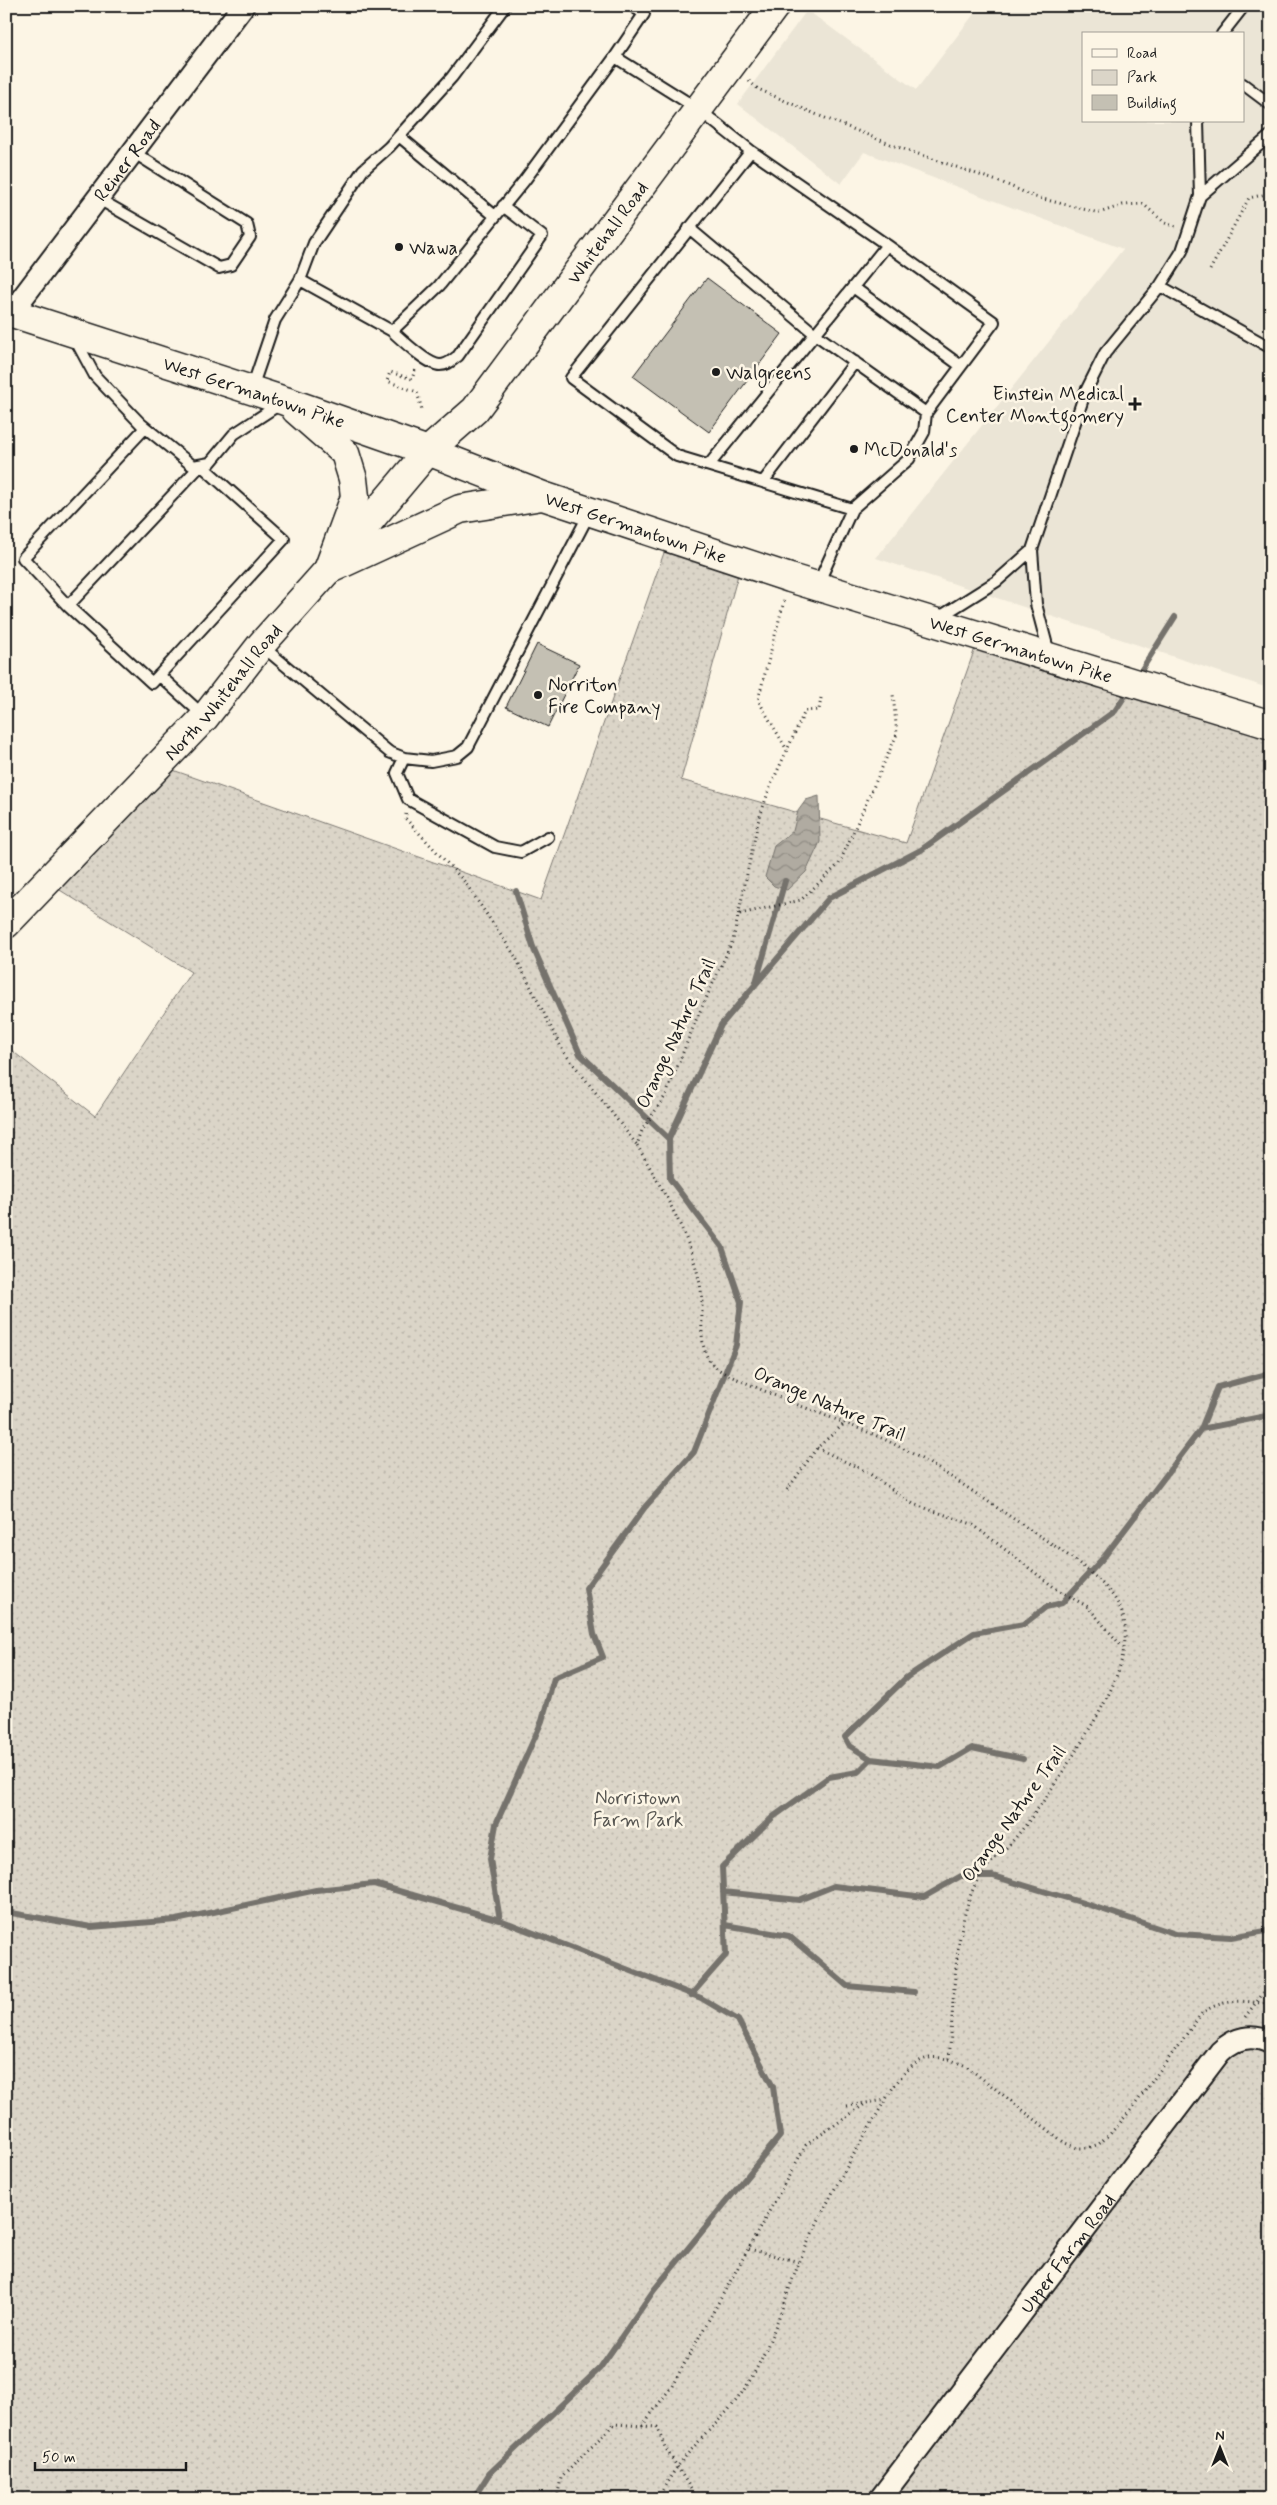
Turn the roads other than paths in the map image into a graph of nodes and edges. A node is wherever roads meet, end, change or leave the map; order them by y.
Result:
1 (243, 6) edge
2 (505, 6) edge
3 (633, 6) edge
4 (775, 6) edge
5 (1244, 6) edge
6 (1224, 32) edge
7 (615, 57) junction
8 (1244, 85) edge
9 (1271, 105) edge
10 (698, 109) junction
11 (1198, 122) edge
12 (1271, 135) edge
13 (399, 136) junction
14 (751, 151) junction
15 (132, 152) junction
16 (1200, 196) junction
17 (97, 198) junction
18 (503, 206) junction
19 (495, 216) junction
20 (689, 228) junction
21 (887, 245) junction
22 (300, 280) junction
23 (1160, 286) junction
24 (853, 287) junction
25 (8, 312) edge
26 (392, 331) junction
27 (72, 334) junction
28 (816, 334) junction
29 (1271, 348) edge
30 (855, 362) junction
31 (961, 366) junction
32 (251, 390) junction
33 (285, 401) junction
34 (926, 413) junction
35 (145, 428) junction
36 (428, 451) junction
37 (200, 465) junction
38 (709, 466) junction
39 (764, 482) junction
40 (543, 496) junction
41 (852, 509) junction
42 (590, 512) junction
43 (1032, 550) junction
44 (328, 570) junction
45 (817, 587) junction
46 (68, 606) junction
47 (932, 622) junction
48 (261, 645) junction
49 (1050, 657) junction
50 (158, 676) junction
51 (205, 717) junction
52 (1271, 725) edge
53 (404, 758) junction
54 (548, 838) dead end
55 (6, 924) edge
56 (1271, 2043) edge
57 (880, 2499) edge

1 - 15 street, Reiner Road
2 - 13 lane
3 - 7 lane
4 - 10 main road, Whitehall Road
5 - 6 lane
7 - 10 lane
7 - 18 lane
8 - 9 lane
10 - 14 lane
10 - 36 main road, Whitehall Road
11 - 16 lane
12 - 16 lane
13 - 19 lane
13 - 22 lane
14 - 20 lane
14 - 21 lane
15 - 17 street, Reiner Road
15 - 17 lane
16 - 23 lane
17 - 25 street, Reiner Road
18 - 19 lane
18 - 26 lane
19 - 26 lane
20 - 28 lane
20 - 38 lane
21 - 24 lane
21 - 31 lane
22 - 26 lane
22 - 32 lane
23 - 29 lane
23 - 43 lane
24 - 28 lane
24 - 31 lane
25 - 27 main road, West Germantown Pike
27 - 32 main road, West Germantown Pike
27 - 35 lane
28 - 30 lane
28 - 38 lane
30 - 34 lane
30 - 39 lane
31 - 34 lane
32 - 33 main road, West Germantown Pike
33 - 36 main road, West Germantown Pike
33 - 37 lane
33 - 44 main road
34 - 41 lane
35 - 37 lane
35 - 46 lane
36 - 40 main road, West Germantown Pike
36 - 44 main road, North Whitehall Road
37 - 46 lane
37 - 50 lane
38 - 39 lane
39 - 41 lane
40 - 42 main road, West Germantown Pike
40 - 44 main road
41 - 45 lane
42 - 45 main road, West Germantown Pike
42 - 53 lane
43 - 47 lane
43 - 49 lane
44 - 48 main road, North Whitehall Road
45 - 47 main road, West Germantown Pike
46 - 50 lane
47 - 49 main road, West Germantown Pike
48 - 51 main road, North Whitehall Road
48 - 53 lane
49 - 52 main road, West Germantown Pike
50 - 51 lane
51 - 55 main road, North Whitehall Road
53 - 54 lane
56 - 57 street, Upper Farm Road

